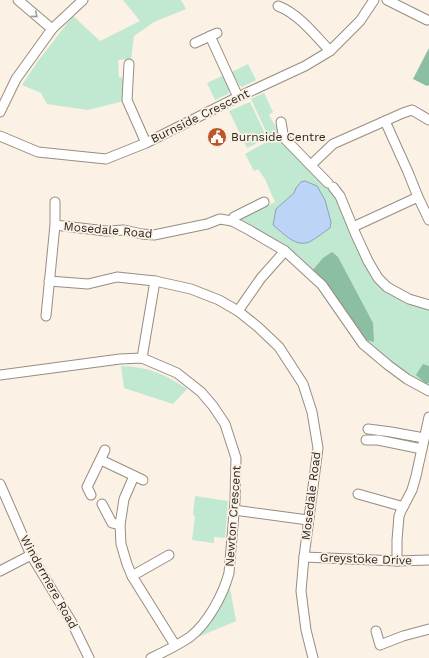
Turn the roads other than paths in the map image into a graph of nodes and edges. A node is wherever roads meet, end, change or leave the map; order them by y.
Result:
1 (18, 0) edge
2 (83, 0) edge
3 (374, 0) edge
4 (387, 0) edge
5 (278, 6) dead end
6 (427, 21) edge
7 (52, 30) junction
8 (195, 43) dead end
9 (330, 51) junction
10 (129, 64) dead end
11 (238, 97) junction
12 (0, 112) edge
13 (429, 120) edge
14 (385, 121) junction
15 (281, 122) dead end
16 (0, 136) edge
17 (146, 143) junction
18 (311, 165) junction
19 (418, 197) junction
20 (55, 202) dead end
21 (264, 202) dead end
22 (429, 220) edge
23 (232, 222) junction
24 (55, 225) junction
25 (353, 227) junction
26 (284, 252) junction
27 (49, 281) junction
28 (155, 281) junction
29 (429, 305) edge
30 (238, 311) junction
31 (46, 316) dead end
32 (142, 358) junction
33 (0, 375) edge
34 (429, 391) edge
35 (429, 417) edge
36 (368, 430) dead end
37 (424, 438) junction
38 (366, 440) dead end
39 (422, 449) junction
40 (106, 450) dead end
41 (101, 460) junction
42 (0, 484) edge
43 (358, 494) dead end
44 (91, 496) dead end
45 (102, 504) dead end
46 (403, 507) junction
47 (234, 510) junction
48 (308, 520) junction
49 (120, 525) junction
50 (31, 555) junction
51 (169, 555) dead end
52 (304, 556) junction
53 (429, 560) edge
54 (397, 561) junction
55 (0, 572) edge
56 (132, 576) junction
57 (429, 629) edge
58 (376, 631) dead end
59 (176, 645) junction
60 (89, 658) edge
61 (151, 658) edge
62 (314, 658) edge

1 -> 7 street
2 - 7 street
3 - 9 street, Burnside Crescent
4 - 6 street
5 - 9 street
7 - 12 street
8 - 11 street
9 - 11 street, Burnside Crescent
10 - 17 street
11 - 17 street, Burnside Crescent
13 - 14 street
14 - 18 street
14 - 19 street
15 - 18 street
16 - 17 street, Burnside Crescent
18 - 25 street
19 - 22 street
19 - 25 street
20 - 24 street
21 - 23 street
23 - 24 street, Mosedale Road
23 - 26 street, Mosedale Road
24 - 27 street
25 - 29 street
26 - 30 street
26 - 34 street, Mosedale Road
27 - 28 street, Mosedale Road
27 - 31 street
28 - 30 street, Mosedale Road
28 - 32 street
30 - 48 street, Mosedale Road
32 - 33 street, Newton Crescent
32 - 47 street, Newton Crescent
35 - 37 street
36 - 37 street
37 - 39 street
38 - 39 street
39 - 46 street
40 - 41 street
41 - 44 street
41 - 49 street
42 - 50 street, Windermere Road
43 - 46 street
45 - 49 street
46 - 54 street
47 - 48 street
47 - 59 street, Newton Crescent
48 - 52 street, Mosedale Road
49 - 56 street
50 - 55 street
50 - 60 street, Windermere Road
51 - 56 street
52 - 54 street, Greystoke Drive
52 - 62 street, Mosedale Road
53 - 54 street, Greystoke Drive
56 - 59 street
57 - 58 street
59 - 61 street, Newton Crescent

